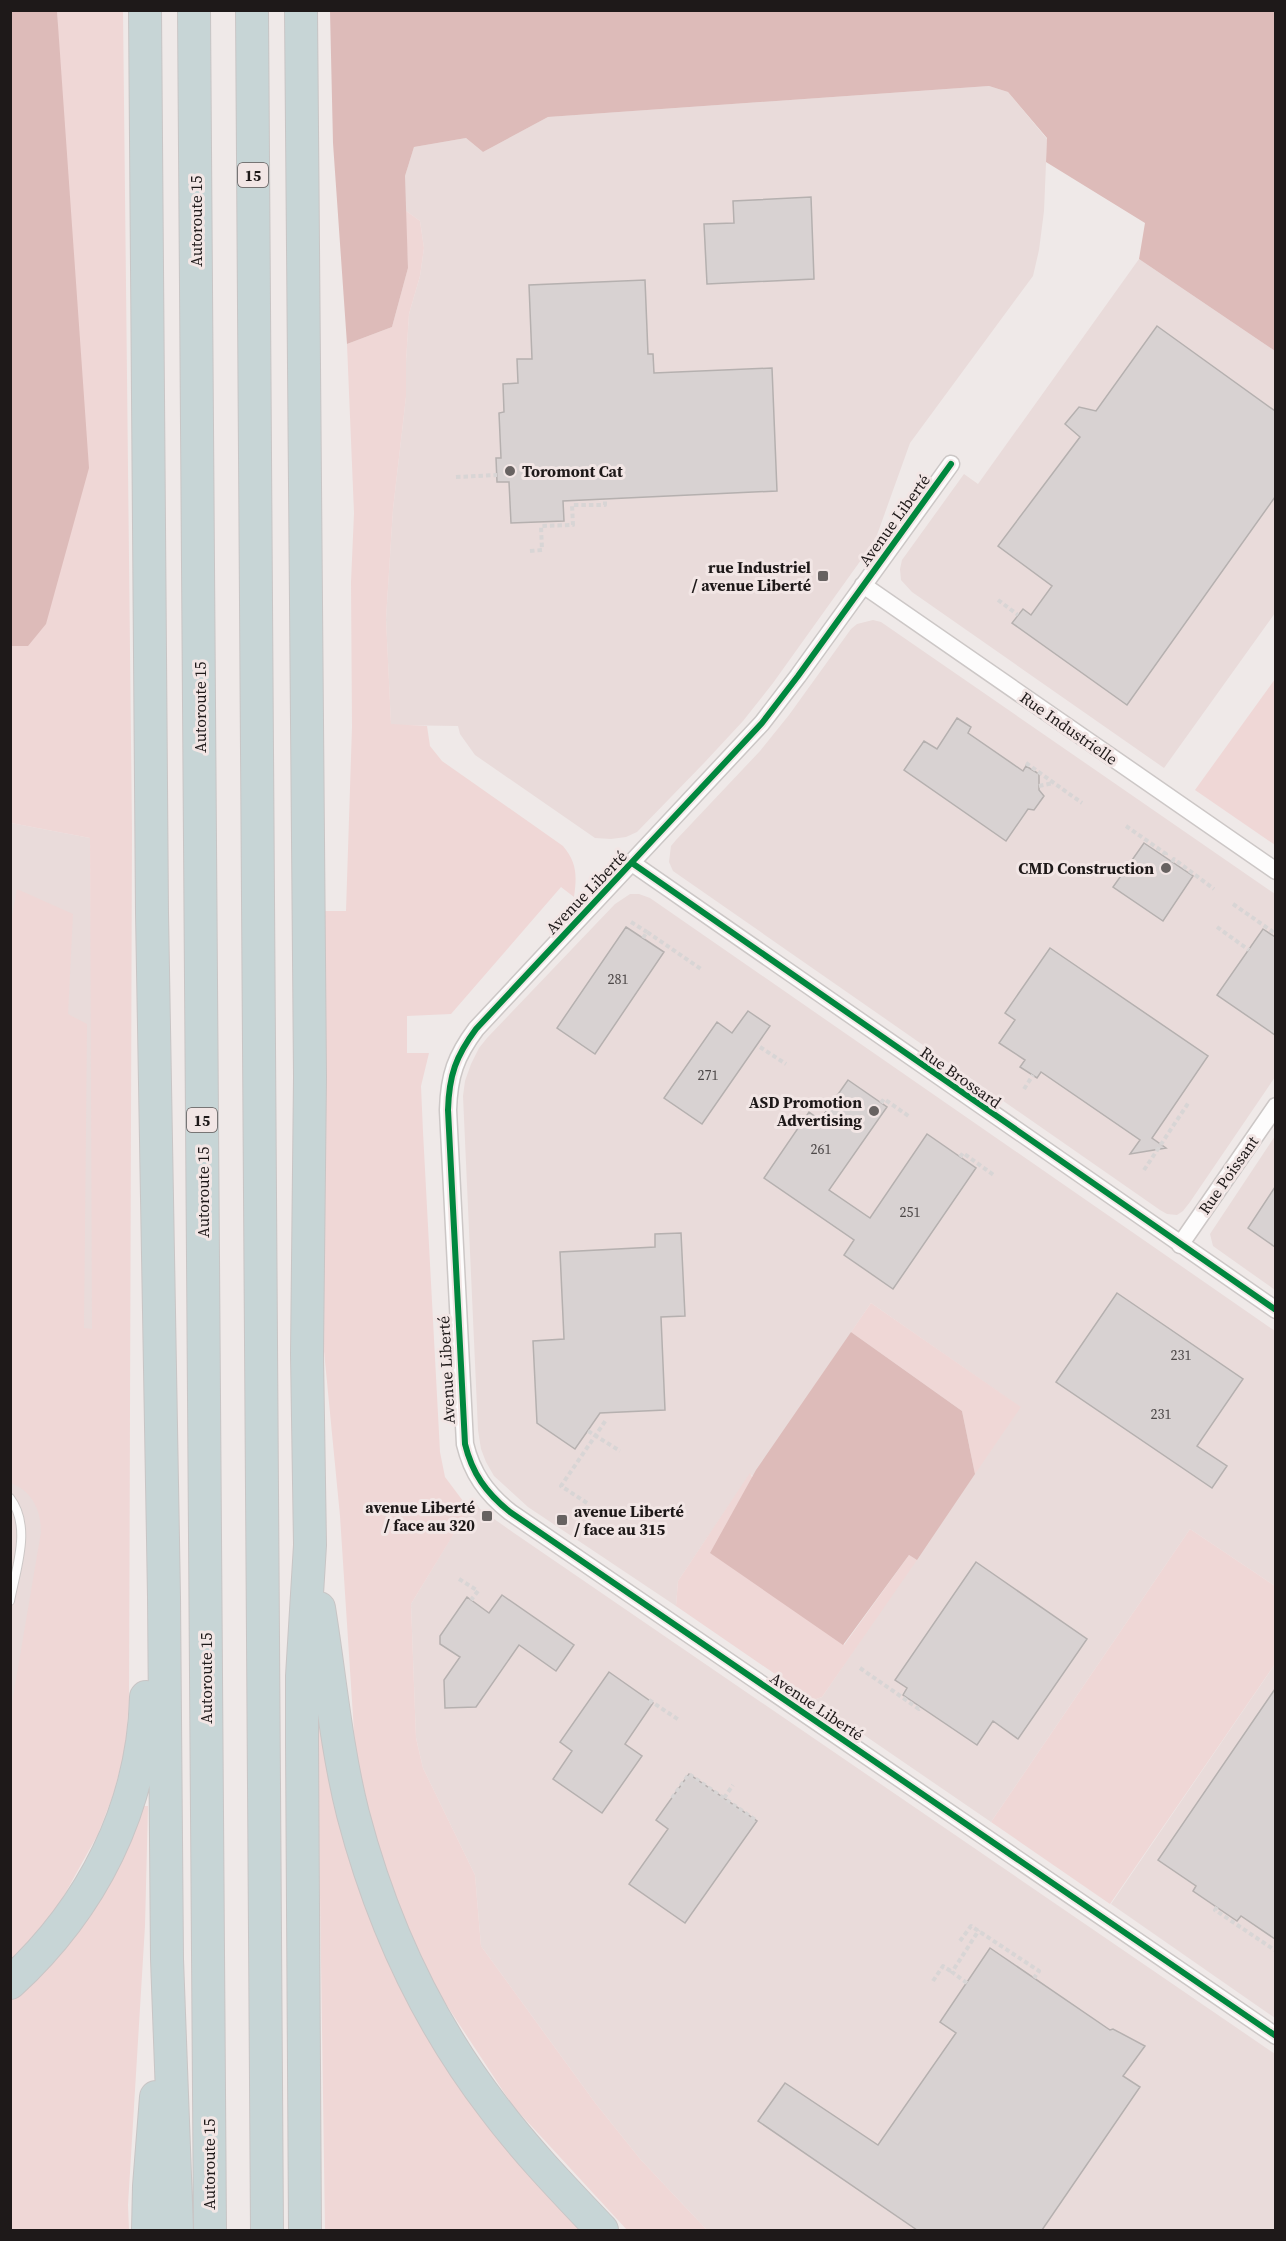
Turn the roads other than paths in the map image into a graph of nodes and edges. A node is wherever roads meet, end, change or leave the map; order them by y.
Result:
1 (145, 10) edge
2 (194, 10) edge
3 (252, 10) edge
4 (301, 10) edge
5 (951, 464) dead end
6 (863, 585) junction
7 (632, 863) junction
8 (1275, 871) edge
9 (1275, 1106) edge
10 (1180, 1245) junction
11 (159, 1288) junction
12 (1275, 1310) edge
13 (10, 1498) edge
14 (310, 1545) junction
15 (10, 1601) edge
16 (167, 1959) junction
17 (10, 1983) edge
18 (1275, 2036) edge
19 (148, 2230) edge
20 (177, 2230) edge
21 (210, 2230) edge
22 (267, 2230) edge
23 (305, 2230) edge
24 (602, 2230) edge

1 - 11 highway
2 - 21 highway, Autoroute 15 / 15
3 - 22 highway, 15
4 - 14 highway
5 - 6 street, Avenue Liberté
6 - 7 street, Avenue Liberté
6 - 8 street, Rue Industrielle
7 - 10 street, Rue Brossard
7 - 18 street, Avenue Liberté
9 - 10 street, Rue Poissant
10 - 12 street, Rue Brossard
11 - 16 highway
11 - 17 highway
13 - 15 lane
14 - 23 highway
14 - 24 highway
16 - 19 highway
16 - 20 highway

